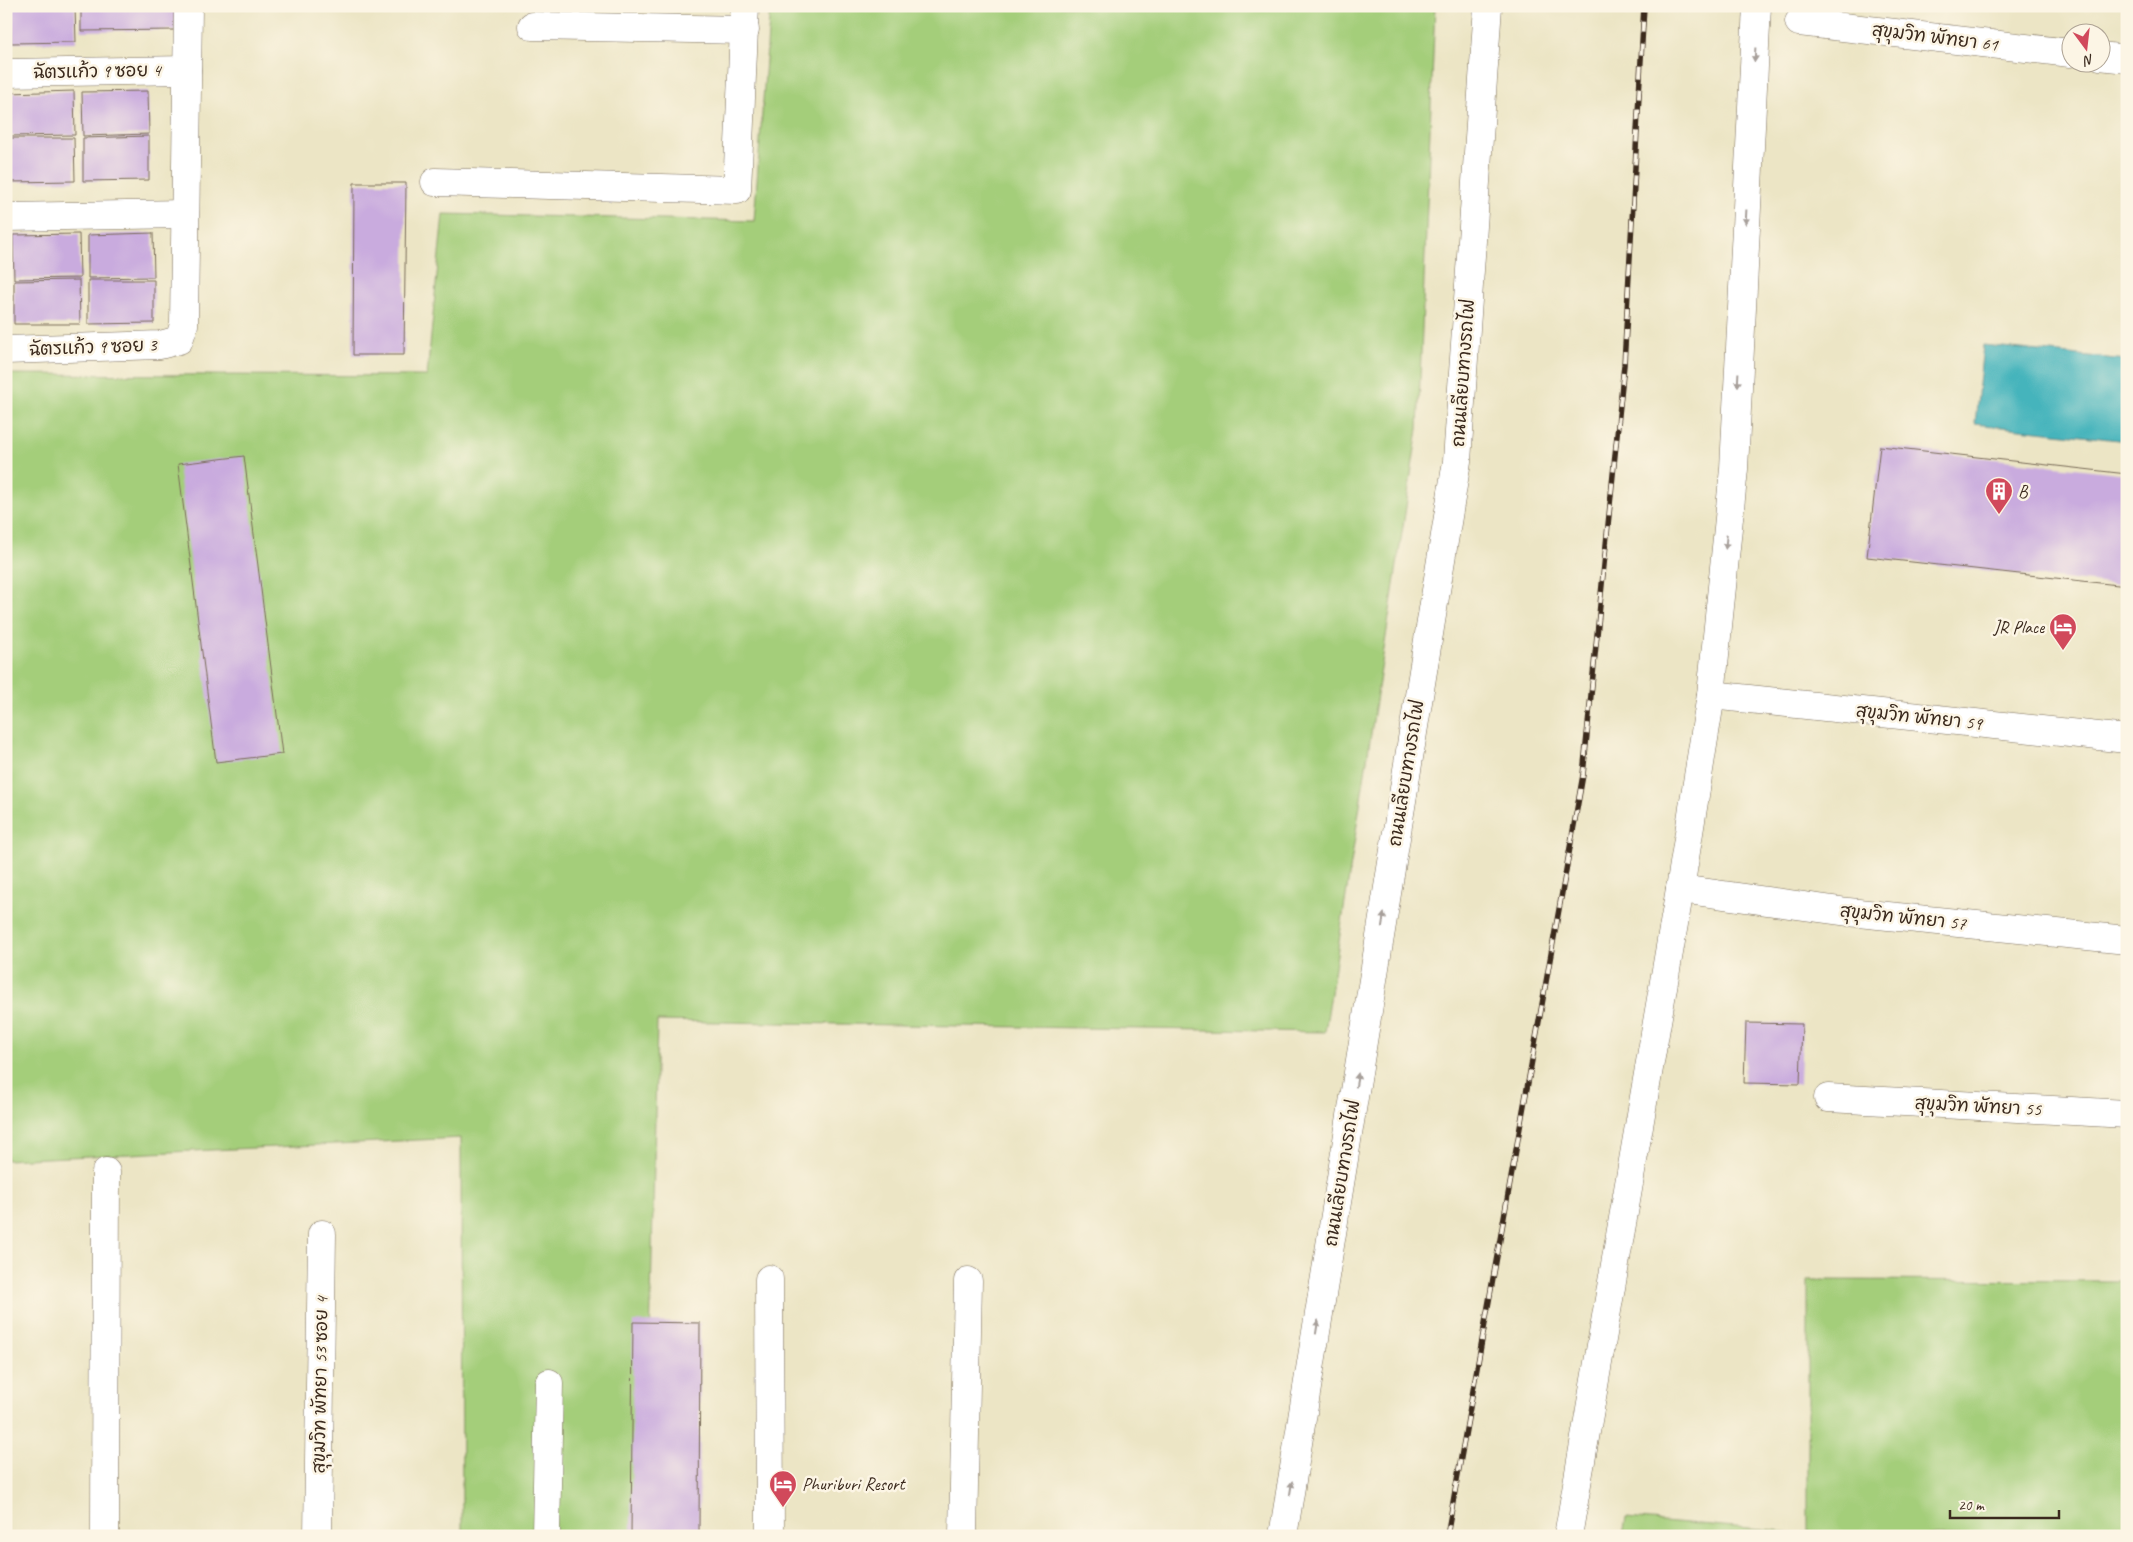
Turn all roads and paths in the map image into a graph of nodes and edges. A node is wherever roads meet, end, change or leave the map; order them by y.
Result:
1 (188, 6) edge
2 (1488, 6) edge
3 (1757, 6) edge
4 (745, 18) edge
5 (1799, 22) dead end
6 (532, 26) dead end
7 (2060, 52) edge
8 (2110, 57) edge
9 (2127, 59) edge
10 (187, 70) junction
11 (6, 73) edge
12 (435, 182) dead end
13 (185, 214) junction
14 (6, 217) edge
15 (6, 350) edge
16 (1710, 695) junction
17 (2127, 739) edge
18 (1680, 889) junction
19 (2127, 940) edge
20 (1828, 1098) dead end
21 (2127, 1114) edge
22 (106, 1172) dead end
23 (322, 1234) dead end
24 (769, 1279) dead end
25 (968, 1281) dead end
26 (549, 1383) dead end
27 (105, 1536) edge
28 (318, 1536) edge
29 (546, 1536) edge
30 (770, 1536) edge
31 (963, 1536) edge
32 (1283, 1536) edge
33 (1568, 1536) edge

1 - 10 street
32 -> 2 street, ถนนเลียบทางรถไฟ
3 -> 16 street
4 - 6 street
4 - 12 street
5 - 7 street, สุขุมวิท พัทยา 61
8 - 9 street
10 - 11 street, ฉัตรแก้ว 9 ซอย 4
10 - 13 street
13 - 14 street
13 - 15 street, ฉัตรแก้ว 9 ซอย 3
16 - 17 street, สุขุมวิท พัทยา 59
16 - 18 street
18 - 19 street, สุขุมวิท พัทยา 57
18 - 33 street
20 - 21 street, สุขุมวิท พัทยา 55
22 - 27 street
23 - 28 street, สุขุมวิท พัทยา 53 ซอย 4
24 - 30 street
25 - 31 street
26 - 29 street

